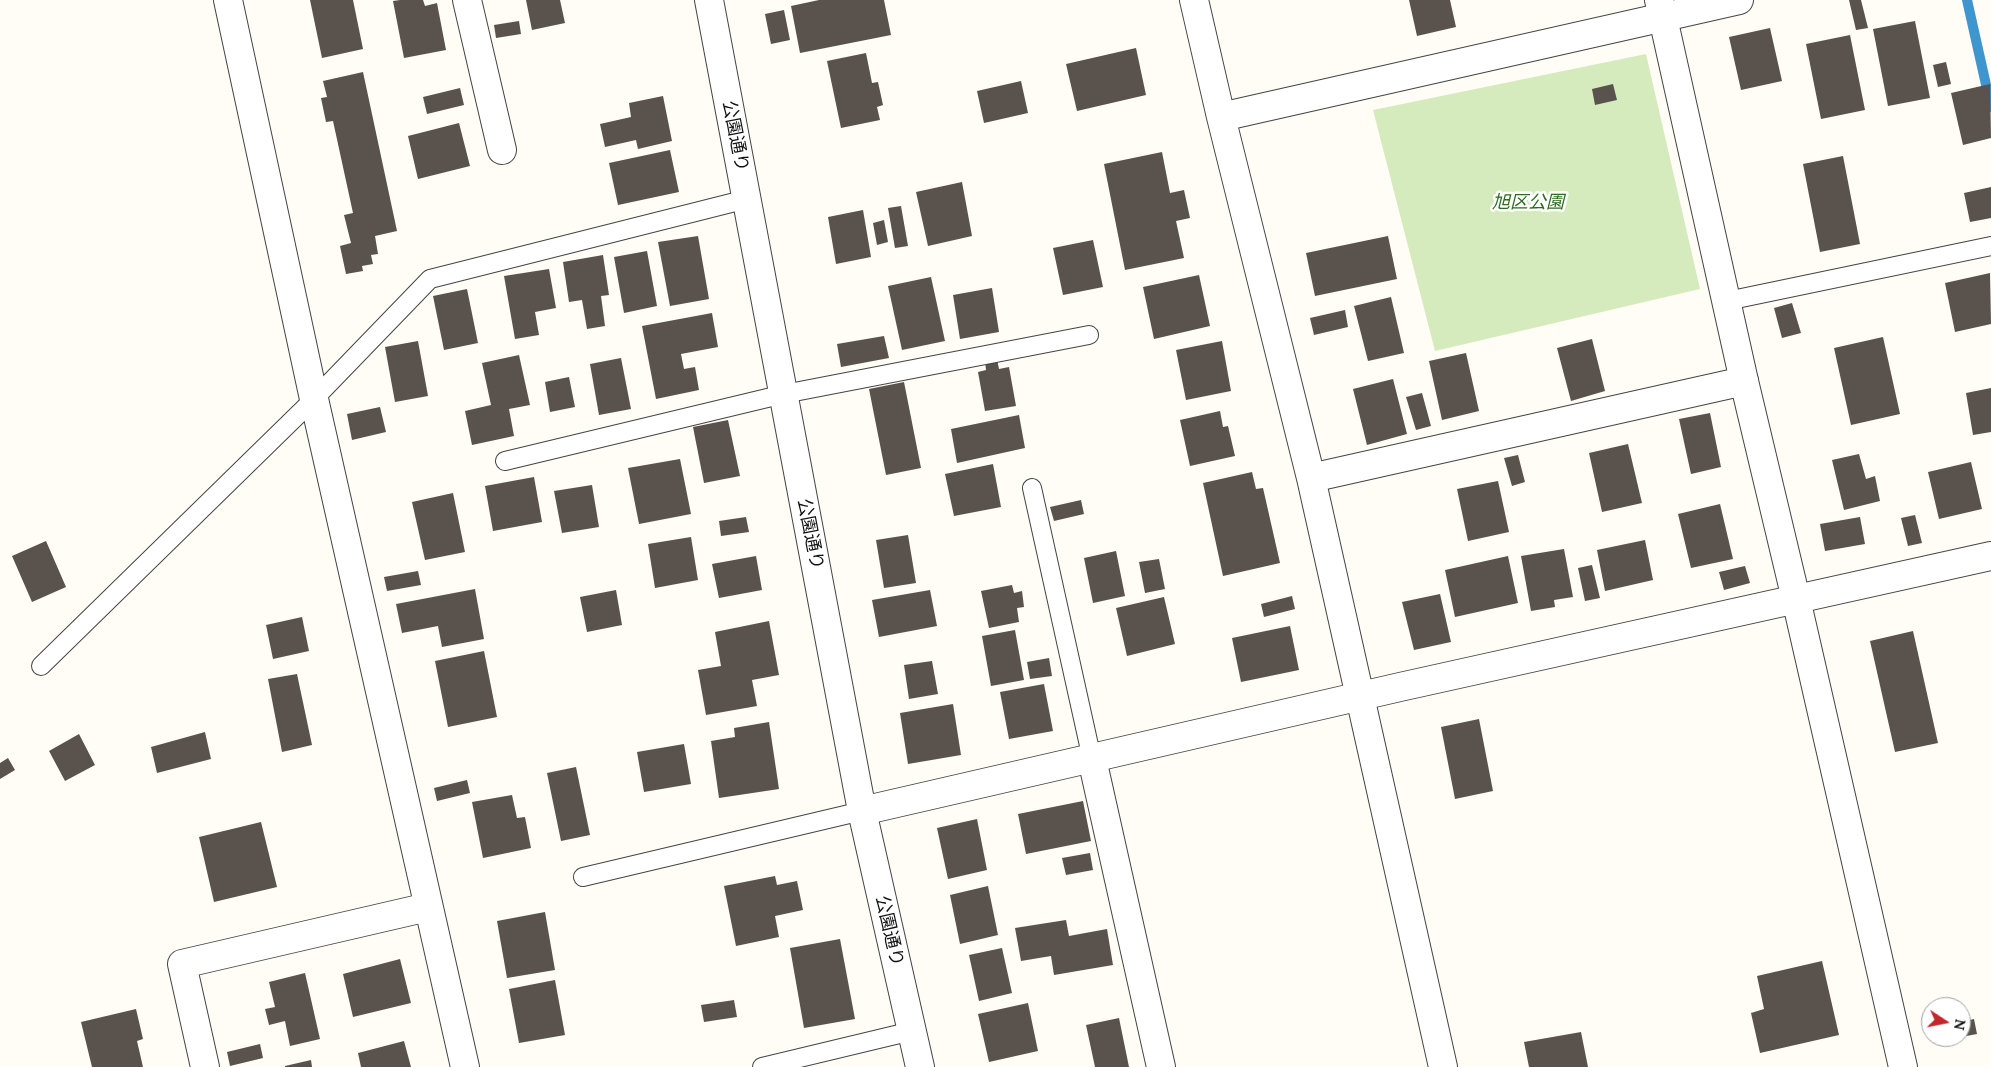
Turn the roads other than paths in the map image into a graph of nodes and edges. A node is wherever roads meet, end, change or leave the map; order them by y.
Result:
1 (228, 0) edge
2 (467, 0) edge
3 (709, 0) edge
4 (1194, 0) edge
5 (1739, 0) edge
6 (1661, 8) edge
7 (1221, 117) junction
8 (502, 150) dead end
9 (747, 199) junction
10 (1991, 246) edge
11 (1726, 301) junction
12 (1088, 335) dead end
13 (1744, 381) junction
14 (784, 394) junction
15 (314, 399) junction
16 (505, 461) dead end
17 (1311, 478) junction
18 (1032, 488) dead end
19 (1991, 556) edge
20 (1796, 600) junction
21 (41, 666) dead end
22 (1359, 696) junction
23 (1092, 759) junction
24 (862, 811) junction
25 (583, 877) dead end
26 (428, 907) junction
27 (912, 1031) junction
28 (205, 1067) edge
29 (465, 1067) edge
30 (762, 1067) edge
31 (920, 1067) edge
32 (1161, 1067) edge
33 (1443, 1067) edge
34 (1903, 1067) edge

1 - 15 street
2 - 8 street
3 - 9 street, 公園通り
4 - 7 street
5 - 6 street
6 - 7 street
6 - 11 street
7 - 17 street
9 - 14 street, 公園通り
9 - 15 lane
10 - 11 lane
11 - 13 street
12 - 14 lane
13 - 17 street
13 - 20 street
14 - 16 lane
14 - 24 street, 公園通り
15 - 21 lane
15 - 26 street
17 - 22 street
18 - 23 lane
19 - 20 street
20 - 22 street
20 - 34 street
22 - 23 street
22 - 33 street
23 - 24 street
23 - 32 street
24 - 25 lane
24 - 27 street, 公園通り
26 - 28 street
26 - 29 street
27 - 30 lane
27 - 31 street, 公園通り

